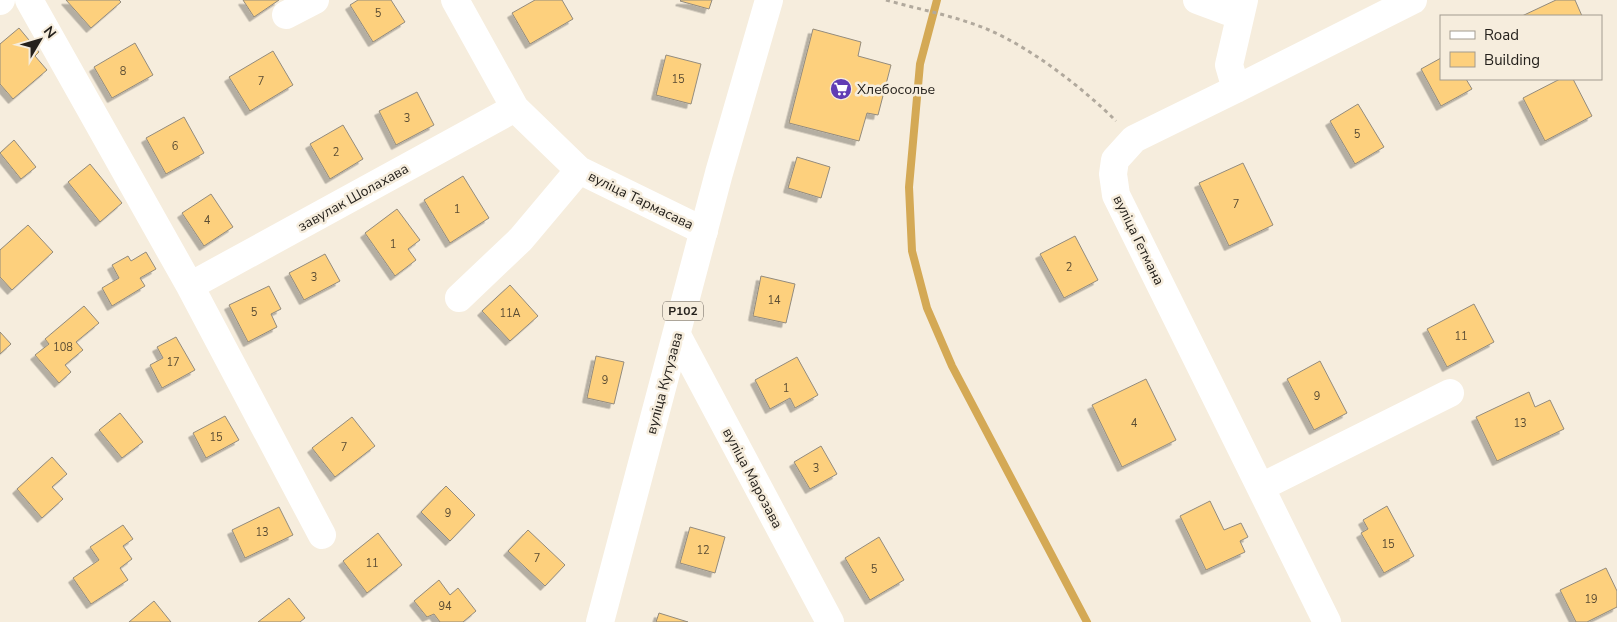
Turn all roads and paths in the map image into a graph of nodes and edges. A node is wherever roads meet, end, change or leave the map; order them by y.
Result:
1 (29, 0) edge
2 (315, 0) edge
3 (455, 0) edge
4 (769, 0) edge
5 (886, 0) edge
6 (1197, 0) edge
7 (1413, 0) edge
8 (1242, 8) edge
9 (286, 15) dead end
10 (1236, 89) junction
11 (515, 108) junction
12 (1134, 139) junction
13 (579, 170) junction
14 (704, 231) junction
15 (190, 286) junction
16 (459, 298) dead end
17 (677, 335) junction
18 (1450, 394) dead end
19 (1261, 487) junction
20 (322, 535) dead end
21 (600, 622) edge
22 (830, 622) edge
23 (1328, 622) edge

1 - 15 street
2 - 9 street
3 - 11 street, вуліца Тармасава
4 - 14 street, вуліца Кутузава / Р102
5 - 12 path
6 - 8 street
7 - 10 street, вуліца Гетмана
8 - 10 street
10 - 12 street, вуліца Гетмана
11 - 13 street, вуліца Тармасава
11 - 15 street, завулак Шолахава
12 - 19 street, вуліца Гетмана
13 - 14 street, вуліца Тармасава
13 - 16 street
14 - 17 street, вуліца Кутузава / Р102
15 - 20 street
17 - 21 street, вуліца Кутузава / Р102
17 - 22 street, вуліца Марозава
18 - 19 street
19 - 23 street, вуліца Гетмана

